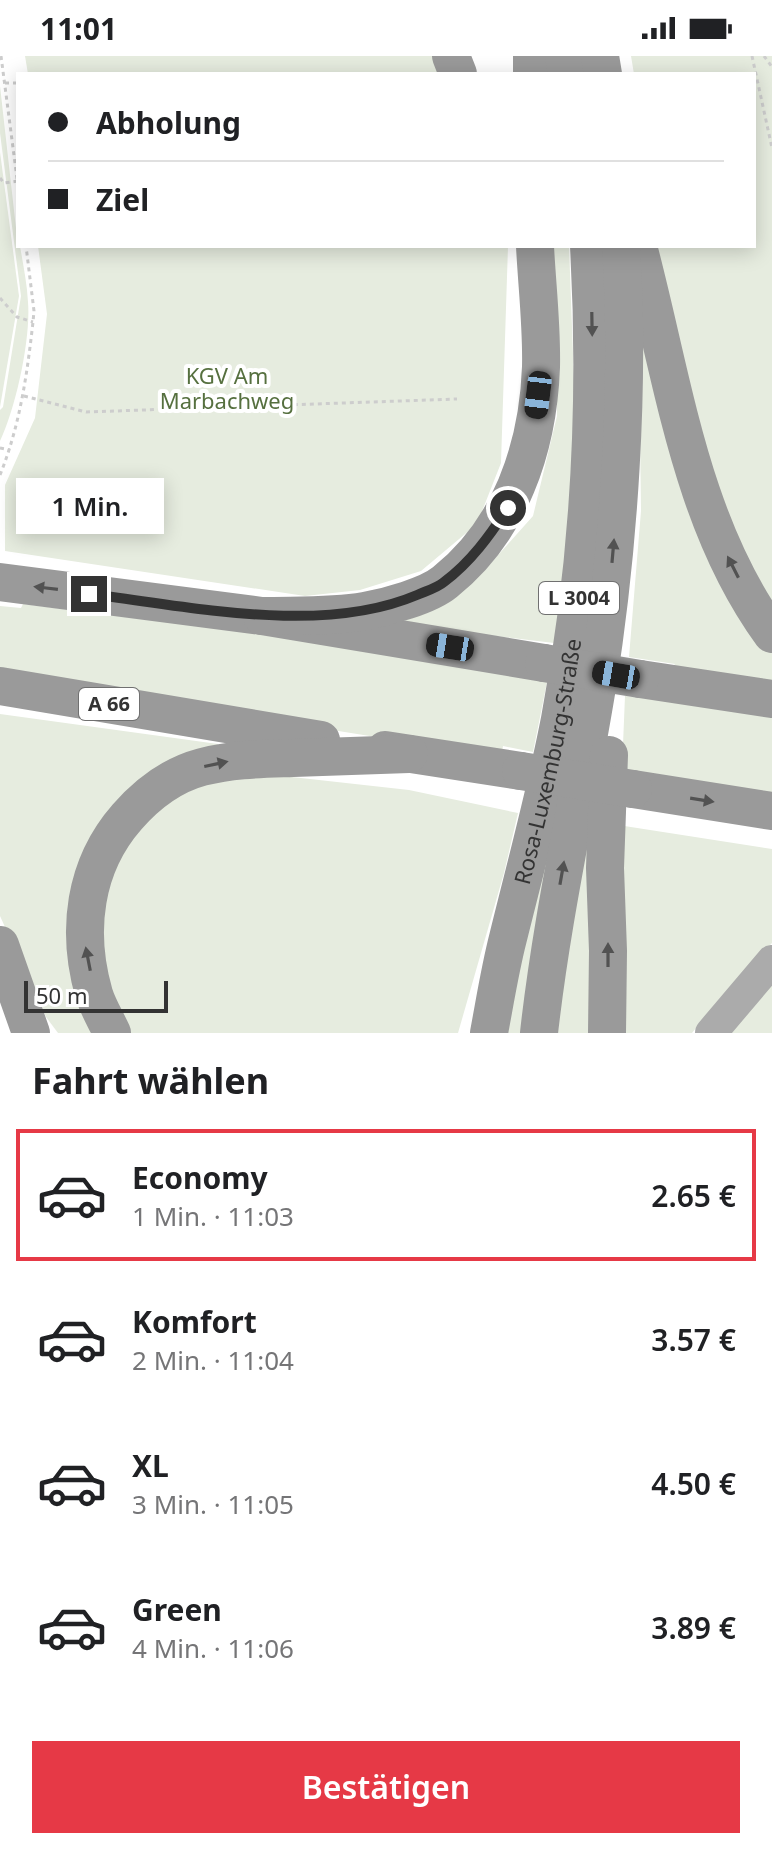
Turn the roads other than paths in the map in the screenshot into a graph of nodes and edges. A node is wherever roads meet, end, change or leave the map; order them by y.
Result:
1 (535, 248) edge
2 (589, 248) edge
3 (621, 248) edge
4 (638, 248) edge
5 (1, 582) edge
6 (262, 616) junction
7 (605, 628) junction
8 (772, 634) edge
9 (1, 686) edge
10 (772, 699) edge
11 (409, 754) junction
12 (772, 811) edge
13 (507, 942) junction
14 (5, 957) edge
15 (772, 961) edge
16 (31, 1033) edge
17 (44, 1033) edge
18 (112, 1033) edge
19 (477, 1033) edge
20 (489, 1033) edge
21 (539, 1033) edge
22 (607, 1033) edge
23 (711, 1033) edge

1 - 6 highway
2 -> 13 highway, Rosa-Luxemburg-Straße / L 3004
7 -> 3 highway, Rosa-Luxemburg-Straße / L 3004
8 -> 4 highway
6 -> 5 highway
6 - 10 highway, bridge
21 -> 7 highway, Rosa-Luxemburg-Straße / L 3004
22 -> 7 highway
9 - 11 highway, A 66
11 -> 12 highway, A 66, bridge
18 -> 11 highway
13 - 19 highway
13 - 20 highway, Rosa-Luxemburg-Straße / L 3004
14 - 16 highway
14 - 17 highway
15 - 23 main road

